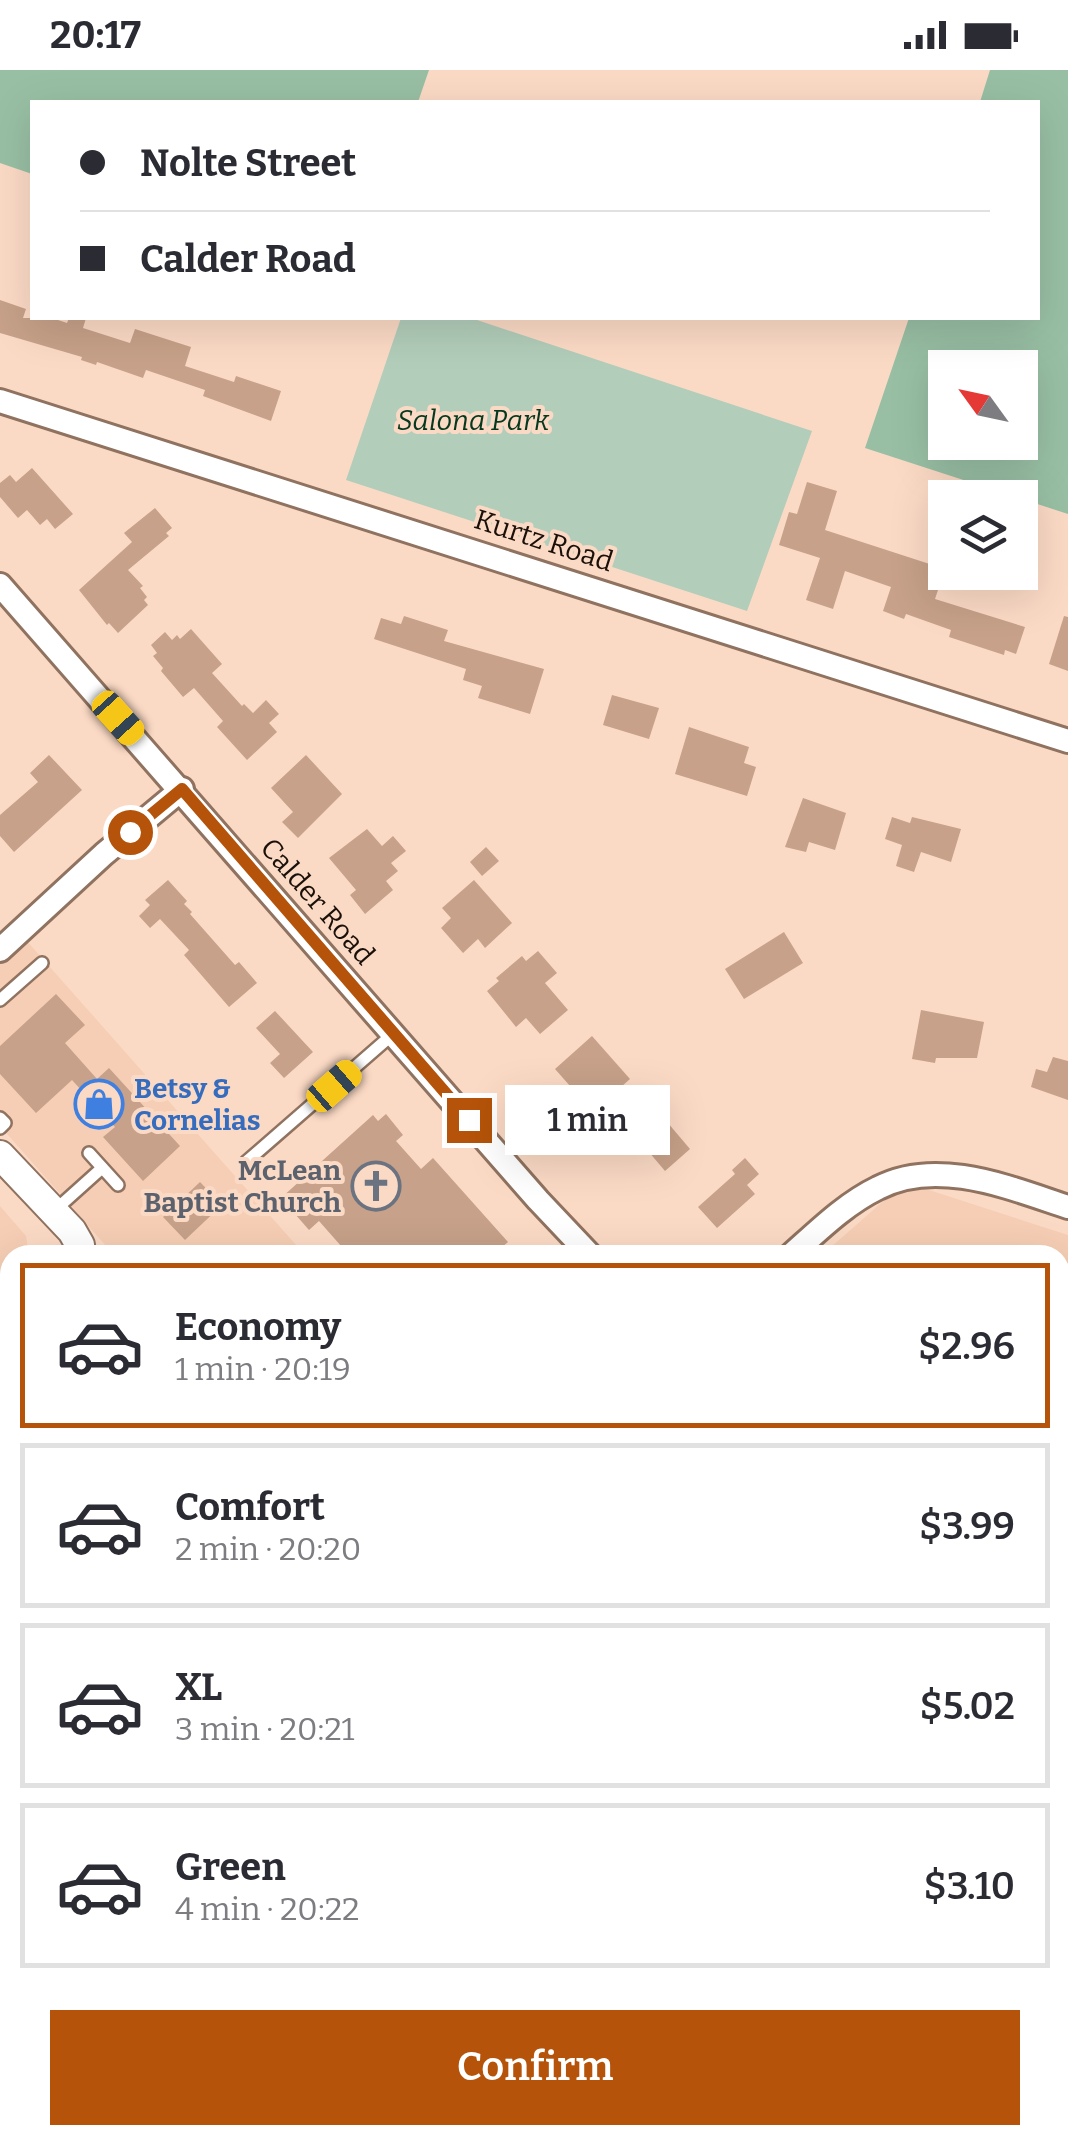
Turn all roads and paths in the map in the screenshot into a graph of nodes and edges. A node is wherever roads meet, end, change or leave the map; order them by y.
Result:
1 (0, 400) edge
2 (0, 585) edge
3 (1068, 741) edge
4 (182, 789) junction
5 (0, 950) edge
6 (42, 963) dead end
7 (0, 1000) edge
8 (394, 1034) junction
9 (0, 1118) edge
10 (0, 1128) edge
11 (89, 1153) dead end
12 (0, 1155) edge
13 (246, 1162) dead end
14 (102, 1168) junction
15 (118, 1185) dead end
16 (1068, 1207) edge
17 (53, 1212) junction
18 (83, 1245) edge
19 (581, 1245) edge
20 (803, 1245) edge

1 - 3 street, Kurtz Road
2 - 4 street, Calder Road
4 - 5 street
4 - 8 street, Calder Road
6 - 7 lane
8 - 13 lane
8 - 19 street, Calder Road
9 - 10 lane
11 - 14 lane
12 - 17 street
14 - 15 lane
14 - 17 lane
16 - 20 street
17 - 18 street

